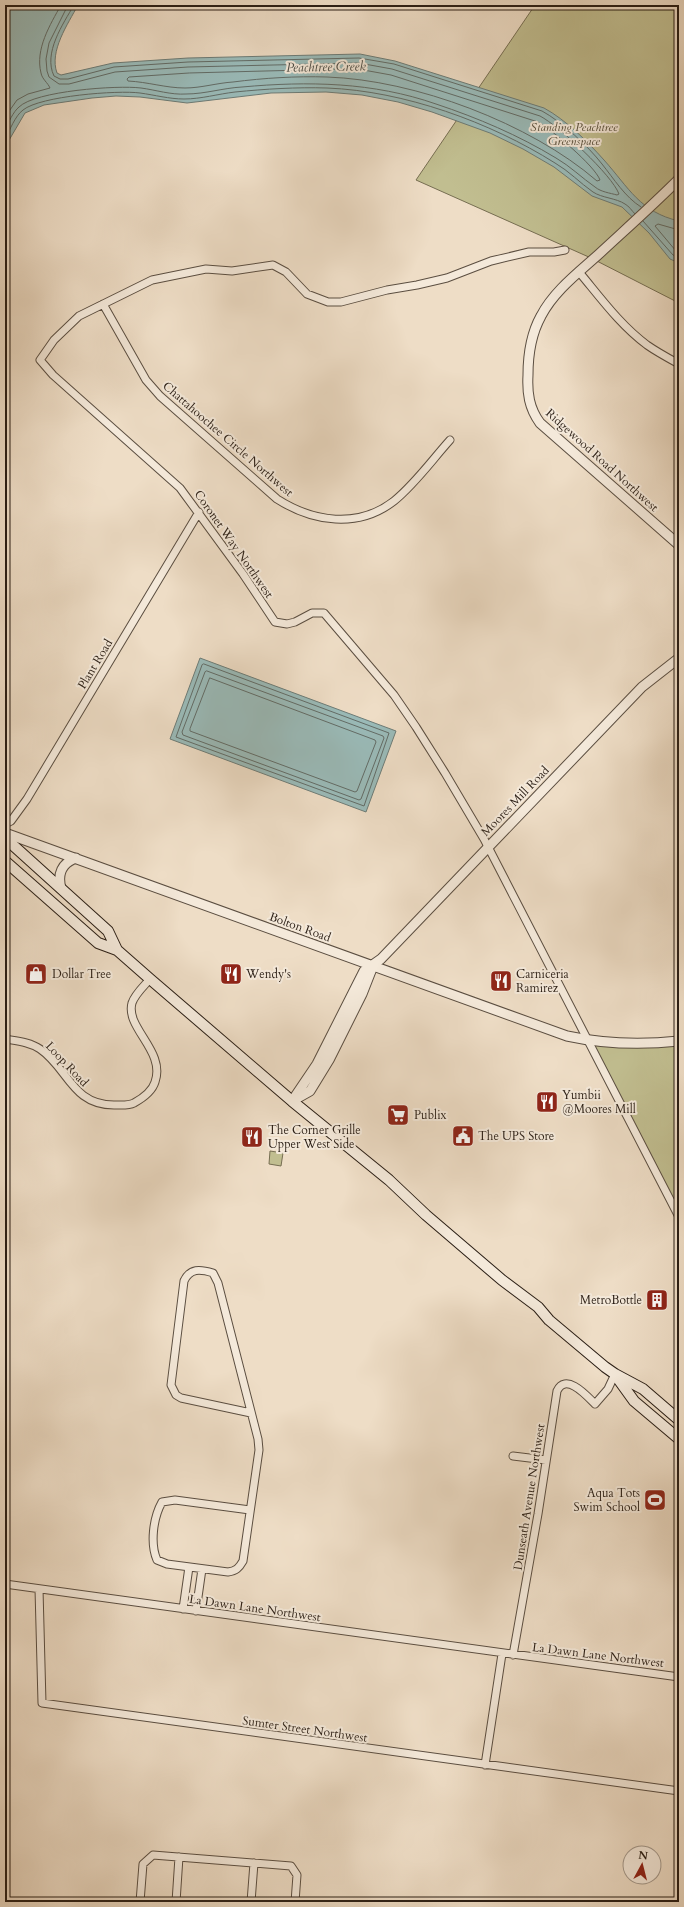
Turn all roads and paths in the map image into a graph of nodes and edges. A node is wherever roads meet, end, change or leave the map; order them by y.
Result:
1 (679, 179) edge
2 (565, 250) dead end
3 (580, 272) junction
4 (103, 304) junction
5 (679, 364) edge
6 (450, 440) dead end
7 (199, 512) junction
8 (679, 545) edge
9 (679, 658) edge
10 (5, 824) edge
11 (5, 833) edge
12 (5, 838) edge
13 (488, 847) junction
14 (76, 858) junction
15 (5, 861) edge
16 (61, 888) junction
17 (117, 950) junction
18 (373, 966) junction
19 (150, 979) junction
20 (5, 1040) edge
21 (588, 1041) junction
22 (679, 1041) edge
23 (292, 1101) junction
24 (679, 1217) edge
25 (614, 1374) junction
26 (252, 1412) junction
27 (679, 1420) edge
28 (679, 1438) edge
29 (513, 1456) dead end
30 (546, 1460) junction
31 (250, 1510) junction
32 (189, 1567) junction
33 (202, 1569) junction
34 (5, 1584) edge
35 (39, 1588) junction
36 (183, 1609) junction
37 (196, 1611) junction
38 (502, 1654) junction
39 (513, 1655) junction
40 (679, 1677) edge
41 (485, 1766) junction
42 (679, 1791) edge
43 (179, 1857) junction
44 (254, 1863) junction
45 (140, 1902) edge
46 (176, 1902) edge
47 (251, 1902) edge
48 (295, 1902) edge

1 - 3 street, Ridgewood Road Northwest
2 - 4 street, Coronet Way Northwest
3 - 5 street
3 - 8 street, Ridgewood Road Northwest
4 - 6 street, Chattahoochee Circle Northwest
4 - 7 street, Coronet Way Northwest
7 - 10 street, Plant Road
7 - 13 street, Coronet Way Northwest
9 - 13 street, Moores Mill Road
11 - 14 street, Bolton Road
12 - 16 main road
13 - 18 street, Moores Mill Road
13 - 21 street, Coronet Way Northwest
14 - 16 street
14 - 18 street, Bolton Road
15 - 17 main road
16 - 17 main road
17 - 19 main road
18 - 21 street, Bolton Road
18 - 23 street, Moores Mill Road
19 - 20 street, Loop Road
19 - 23 main road
21 - 22 street, Bolton Road
21 - 24 street, Coronet Way Northwest
23 - 25 main road
25 - 27 main road
25 - 28 main road
25 - 30 street, Dunseath Avenue Northwest
26 - 26 street
26 - 31 street
29 - 30 street
30 - 39 street, Dunseath Avenue Northwest
31 - 32 street
31 - 33 street
32 - 33 street
32 - 36 street
33 - 37 street
34 - 35 street, La Dawn Lane Northwest
35 - 36 street, La Dawn Lane Northwest
35 - 41 street, Sumter Street Northwest
36 - 37 street, La Dawn Lane Northwest
37 - 38 street, La Dawn Lane Northwest
38 - 39 street, La Dawn Lane Northwest
38 - 41 street
39 - 40 street, La Dawn Lane Northwest
41 - 42 street, Sumter Street Northwest
43 - 44 street
43 - 45 street
43 - 46 street
44 - 47 street
44 - 48 street

